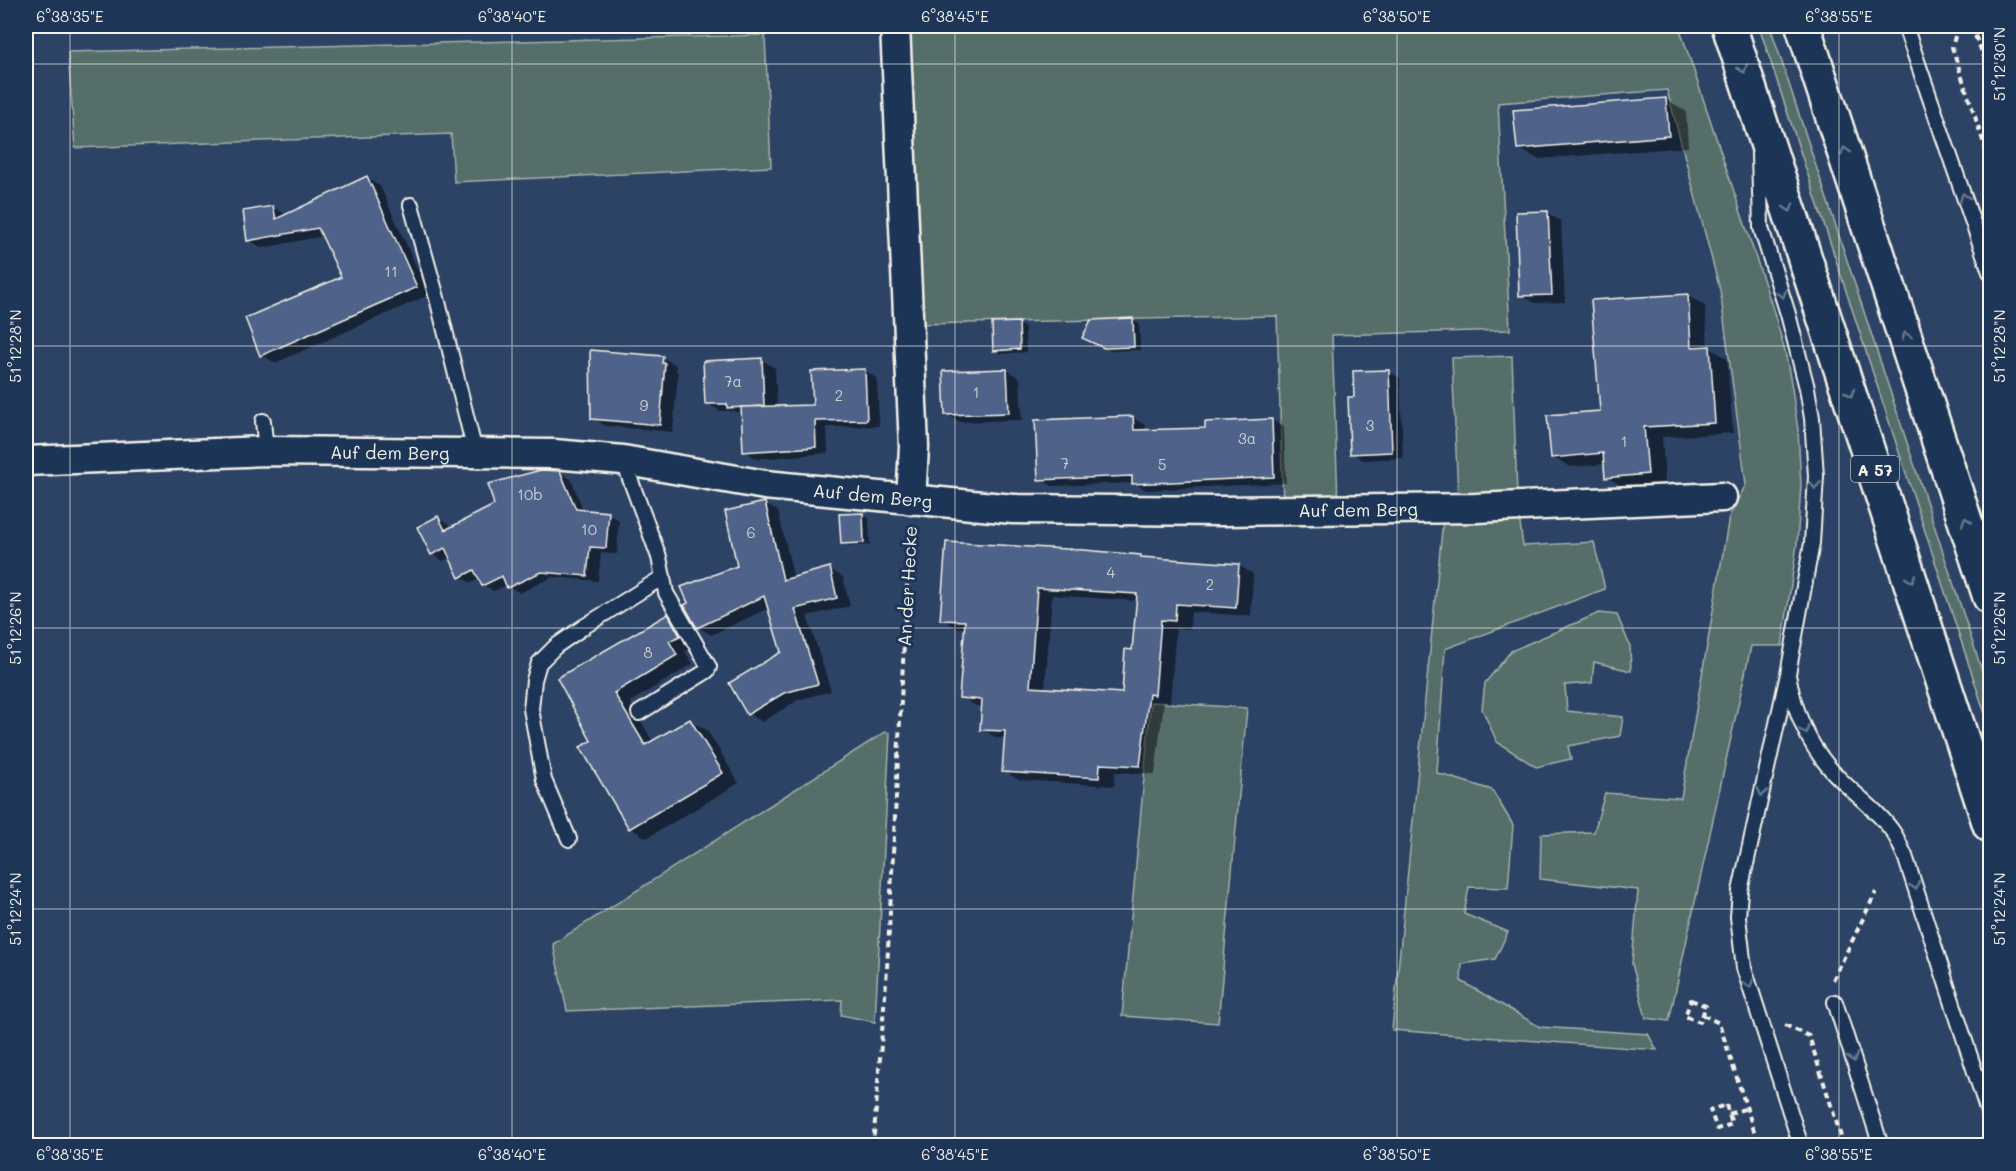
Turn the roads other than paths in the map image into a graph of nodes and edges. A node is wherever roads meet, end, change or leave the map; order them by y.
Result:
1 (894, 26) edge
2 (1729, 26) edge
3 (1803, 26) edge
4 (1905, 26) edge
5 (1758, 112) junction
6 (411, 205) dead end
7 (1990, 272) edge
8 (263, 421) dead end
9 (266, 451) junction
10 (475, 452) junction
11 (623, 460) junction
12 (26, 461) edge
13 (1722, 497) dead end
14 (911, 500) junction
15 (663, 577) junction
16 (1990, 597) edge
17 (1788, 674) junction
18 (639, 713) dead end
19 (1990, 825) edge
20 (569, 839) dead end
21 (1835, 1002) dead end
22 (1990, 1118) edge
23 (1801, 1146) edge
24 (1881, 1146) edge

1 - 14 street, An der Hecke
2 -> 5 highway, A 57
16 -> 3 highway
7 -> 4 lane
5 -> 17 lane
5 -> 19 highway, A 57
6 - 10 lane
8 - 9 lane
9 - 10 street, Auf dem Berg
9 - 12 street, Auf dem Berg
10 - 11 street, Auf dem Berg
11 - 14 street, Auf dem Berg
11 - 15 lane
13 - 14 street, Auf dem Berg
15 - 18 lane
15 - 20 lane
17 -> 22 lane
17 -> 23 lane
21 -> 24 lane

